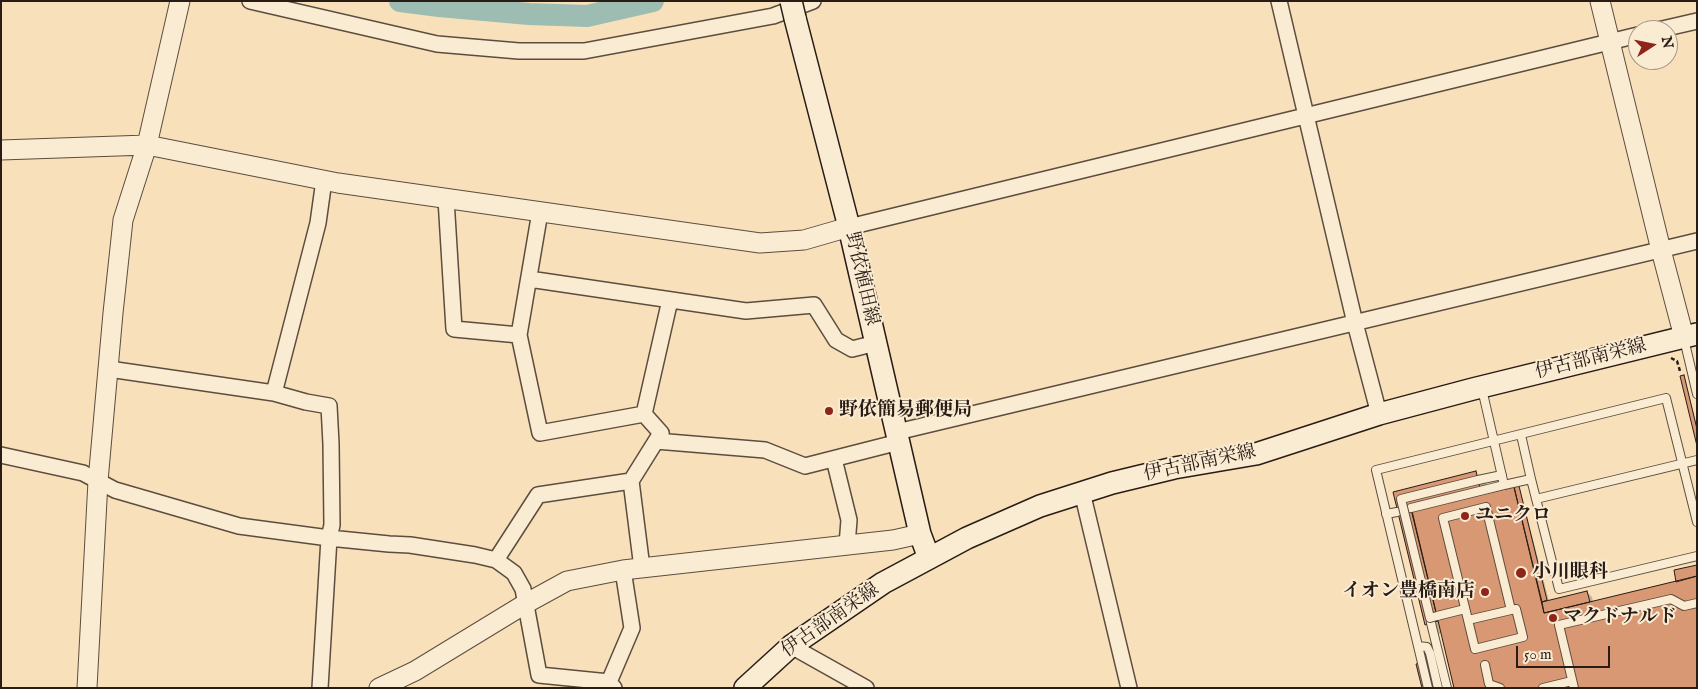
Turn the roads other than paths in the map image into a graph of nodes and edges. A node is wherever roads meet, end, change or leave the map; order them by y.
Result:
1 (180, 1) edge
2 (250, 1) edge
3 (813, 1) edge
4 (1279, 1) edge
5 (1600, 1) edge
6 (793, 10) edge
7 (1697, 21) edge
8 (1678, 25) edge
9 (1628, 37) edge
10 (1610, 41) junction
11 (1307, 116) junction
12 (148, 145) junction
13 (1, 150) edge
14 (324, 180) junction
15 (446, 199) junction
16 (540, 212) junction
17 (849, 227) junction
18 (1697, 241) edge
19 (1660, 250) junction
20 (529, 279) junction
21 (670, 300) junction
22 (1355, 323) junction
23 (519, 335) junction
24 (1690, 335) edge
25 (876, 343) junction
26 (109, 369) junction
27 (1481, 387) junction
28 (274, 393) junction
29 (1697, 394) edge
30 (644, 414) junction
31 (1379, 414) junction
32 (1521, 435) junction
33 (898, 437) junction
34 (656, 441) junction
35 (1494, 441) junction
36 (1, 455) edge
37 (834, 459) junction
38 (1697, 460) edge
39 (1682, 464) junction
40 (1502, 475) junction
41 (1531, 478) junction
42 (98, 481) junction
43 (631, 481) junction
44 (1504, 485) junction
45 (1082, 492) junction
46 (1536, 499) junction
47 (1411, 508) dead end
48 (1398, 512) dead end
49 (1386, 514) junction
50 (1697, 522) edge
51 (920, 534) junction
52 (329, 538) junction
53 (847, 545) junction
54 (1697, 556) edge
55 (929, 558) junction
56 (496, 560) junction
57 (642, 568) junction
58 (623, 570) junction
59 (1697, 603) edge
60 (525, 604) junction
61 (1465, 609) junction
62 (1511, 610) junction
63 (1468, 620) junction
64 (1432, 623) dead end
65 (791, 646) junction
66 (1418, 646) junction
67 (1485, 665) dead end
68 (538, 681) edge
69 (1573, 684) edge
70 (612, 685) edge
71 (87, 688) edge
72 (320, 688) edge
73 (378, 688) edge
74 (745, 688) edge
75 (866, 688) edge
76 (1129, 688) edge
77 (1428, 688) edge
78 (1438, 688) edge
79 (1447, 688) edge
80 (1500, 688) edge
81 (1543, 688) edge

1 - 12 street
2 - 3 street
4 - 11 street
5 - 10 street
6 - 17 main road, 野依植田線
7 - 8 street
9 - 10 street
10 - 11 street
10 - 19 street
11 - 17 street
11 - 22 street
12 - 13 street
12 - 14 street
12 - 26 street
14 - 15 street
14 - 28 street
15 - 16 street
15 - 23 street
16 - 17 street
16 - 20 street
17 - 25 main road, 野依植田線
18 - 19 street
19 - 22 street
19 - 24 street
20 - 21 street
20 - 23 street
21 - 25 street
21 - 30 street
22 - 31 street
22 - 33 street
23 - 30 street
24 - 27 main road, 伊古部南栄線
24 - 29 lane
25 - 33 main road, 野依植田線
26 - 28 street
26 - 42 street
27 - 31 main road, 伊古部南栄線
27 - 35 lane
28 - 52 street
30 - 34 street
31 - 45 main road, 伊古部南栄線
32 - 35 lane
32 - 39 lane
32 - 41 lane
33 - 37 street
33 - 51 main road, 野依植田線
34 - 37 street
34 - 43 street
35 - 40 lane
35 - 49 lane
36 - 42 street
37 - 53 street
38 - 39 lane
39 - 46 lane
39 - 50 lane
40 - 44 lane
40 - 61 lane, bridge
41 - 44 lane
41 - 46 lane
42 - 52 street
42 - 71 street
43 - 56 street
43 - 57 street
44 - 47 lane
45 - 55 main road, 伊古部南栄線
45 - 76 street
46 - 54 lane
48 - 49 lane
49 - 66 lane
51 - 53 street
51 - 55 main road, 野依植田線
52 - 56 street
52 - 72 street
53 - 57 street
55 - 65 main road, 伊古部南栄線
56 - 60 street
57 - 58 street
58 - 60 street
58 - 70 street
59 - 69 lane
60 - 68 street
60 - 73 street
61 - 62 lane
61 - 63 lane
62 - 63 lane
62 - 63 lane
64 - 79 lane
65 - 74 main road, 伊古部南栄線
65 - 75 street
66 - 77 lane
66 - 78 lane
67 - 80 lane
68 - 70 street
69 - 81 lane

